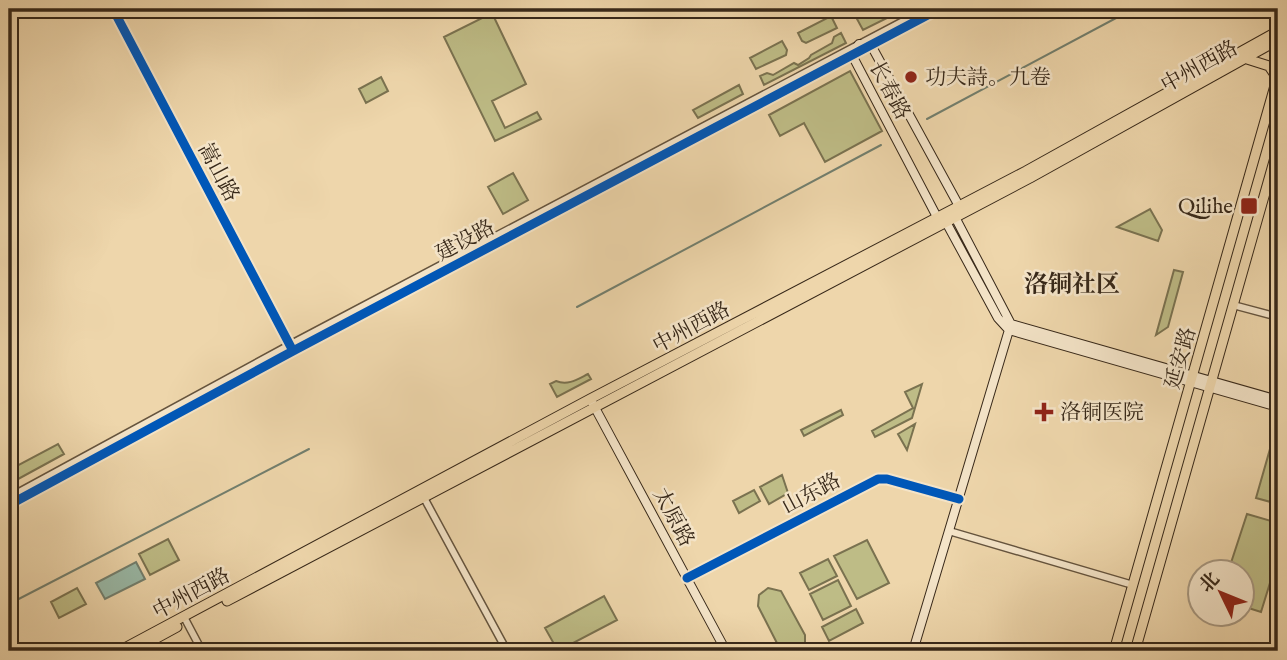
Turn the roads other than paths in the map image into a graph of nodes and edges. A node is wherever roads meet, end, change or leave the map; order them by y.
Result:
1 (115, 9) edge
2 (927, 9) edge
3 (939, 9) edge
4 (1278, 31) edge
5 (1278, 40) edge
6 (859, 44) junction
7 (871, 45) junction
8 (852, 55) junction
9 (1247, 60) junction
10 (1278, 76) edge
11 (1278, 147) edge
12 (958, 206) junction
13 (937, 217) junction
14 (951, 220) junction
15 (1233, 305) junction
16 (1278, 317) edge
17 (1010, 327) junction
18 (294, 347) junction
19 (1192, 380) junction
20 (1210, 385) junction
21 (1278, 400) edge
22 (592, 403) junction
23 (1278, 407) edge
24 (422, 494) junction
25 (9, 498) edge
26 (959, 499) junction
27 (9, 505) edge
28 (949, 531) junction
29 (687, 578) junction
30 (1133, 585) junction
31 (185, 620) junction
32 (119, 651) edge
33 (133, 651) edge
34 (202, 651) edge
35 (507, 651) edge
36 (726, 651) edge
37 (913, 651) edge
38 (1114, 651) edge
39 (1135, 651) edge

1 - 18 street, 嵩山路
2 - 6 street, 建设路
3 - 7 street, 建设路
4 - 12 main road, 中州西路
5 - 9 main road, 中州西路
6 - 7 main road, 长春路
6 - 8 main road, 长春路
6 - 18 street, 建设路
7 - 8 street, 建设路
7 - 12 main road, 长春路
8 - 13 main road, 长春路
8 - 18 street, 建设路
9 - 10 main road
9 - 14 main road, 中州西路
10 - 19 main road, 延安路
11 - 15 main road, 延安路
12 - 13 main road, 中州西路
12 - 14 main road
13 - 14 main road
13 - 22 main road, 中州西路
14 - 17 main road
14 - 22 main road, 中州西路
15 - 16 street
15 - 20 main road, 延安路
17 - 19 main road
17 - 26 main road
18 - 25 street, 建设路
18 - 27 street, 建设路
19 - 20 main road
19 - 30 main road, 延安路
20 - 21 main road
20 - 23 main road
20 - 39 main road, 延安路
22 - 24 main road, 中州西路
22 - 29 main road, 太原路
24 - 31 main road, 中州西路
24 - 35 street
26 - 28 main road
26 - 29 street, 山东路
28 - 30 street
28 - 37 main road
29 - 36 main road, 太原路
30 - 38 main road, 延安路
31 - 32 main road, 中州西路
31 - 33 main road, 中州西路
31 - 34 street

